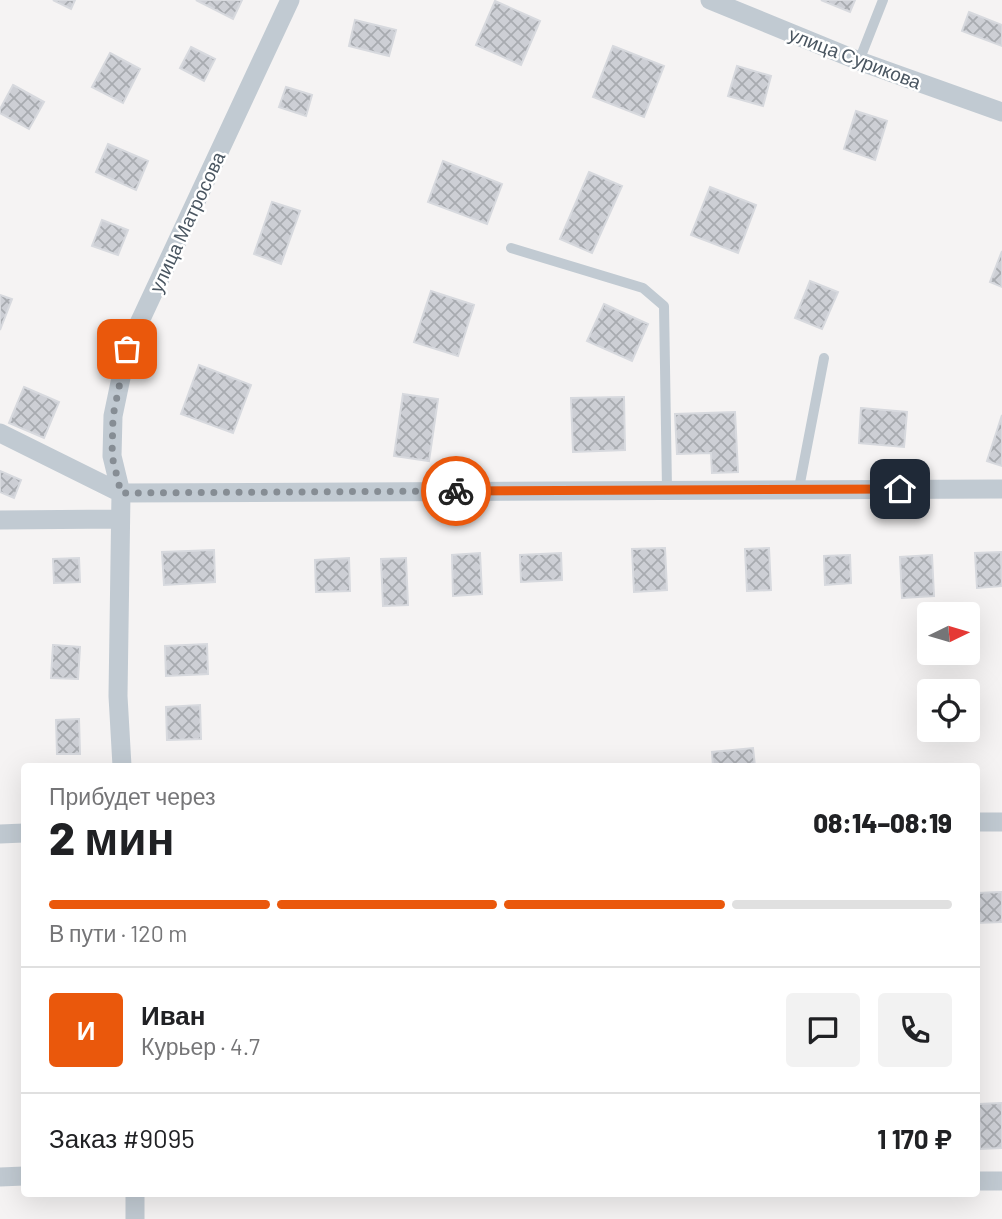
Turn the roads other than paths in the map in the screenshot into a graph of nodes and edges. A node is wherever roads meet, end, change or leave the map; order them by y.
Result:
1 (290, 0) edge
2 (710, 0) edge
3 (883, 0) edge
4 (859, 61) junction
5 (1002, 112) edge
6 (510, 248) dead end
7 (824, 358) dead end
8 (0, 433) edge
9 (799, 488) junction
10 (667, 489) junction
11 (1002, 489) edge
12 (121, 493) junction
13 (120, 519) junction
14 (0, 520) edge
15 (122, 763) edge
16 (980, 822) edge
17 (1002, 822) edge
18 (21, 833) edge
19 (0, 834) edge
20 (21, 1176) edge
21 (0, 1177) edge
22 (980, 1181) edge
23 (1002, 1181) edge
24 (135, 1197) edge
25 (135, 1219) edge

1 - 12 street, улица Матросова
2 - 4 street, улица Сурикова
3 - 4 lane
4 - 5 street, улица Сурикова
6 - 10 lane
7 - 9 lane
8 - 12 street
9 - 10 street
9 - 11 street
10 - 12 street
12 - 13 street, улица Матросова
13 - 14 street
13 - 15 street, улица Матросова
16 - 17 street
18 - 19 street
20 - 21 street
22 - 23 street
24 - 25 street

